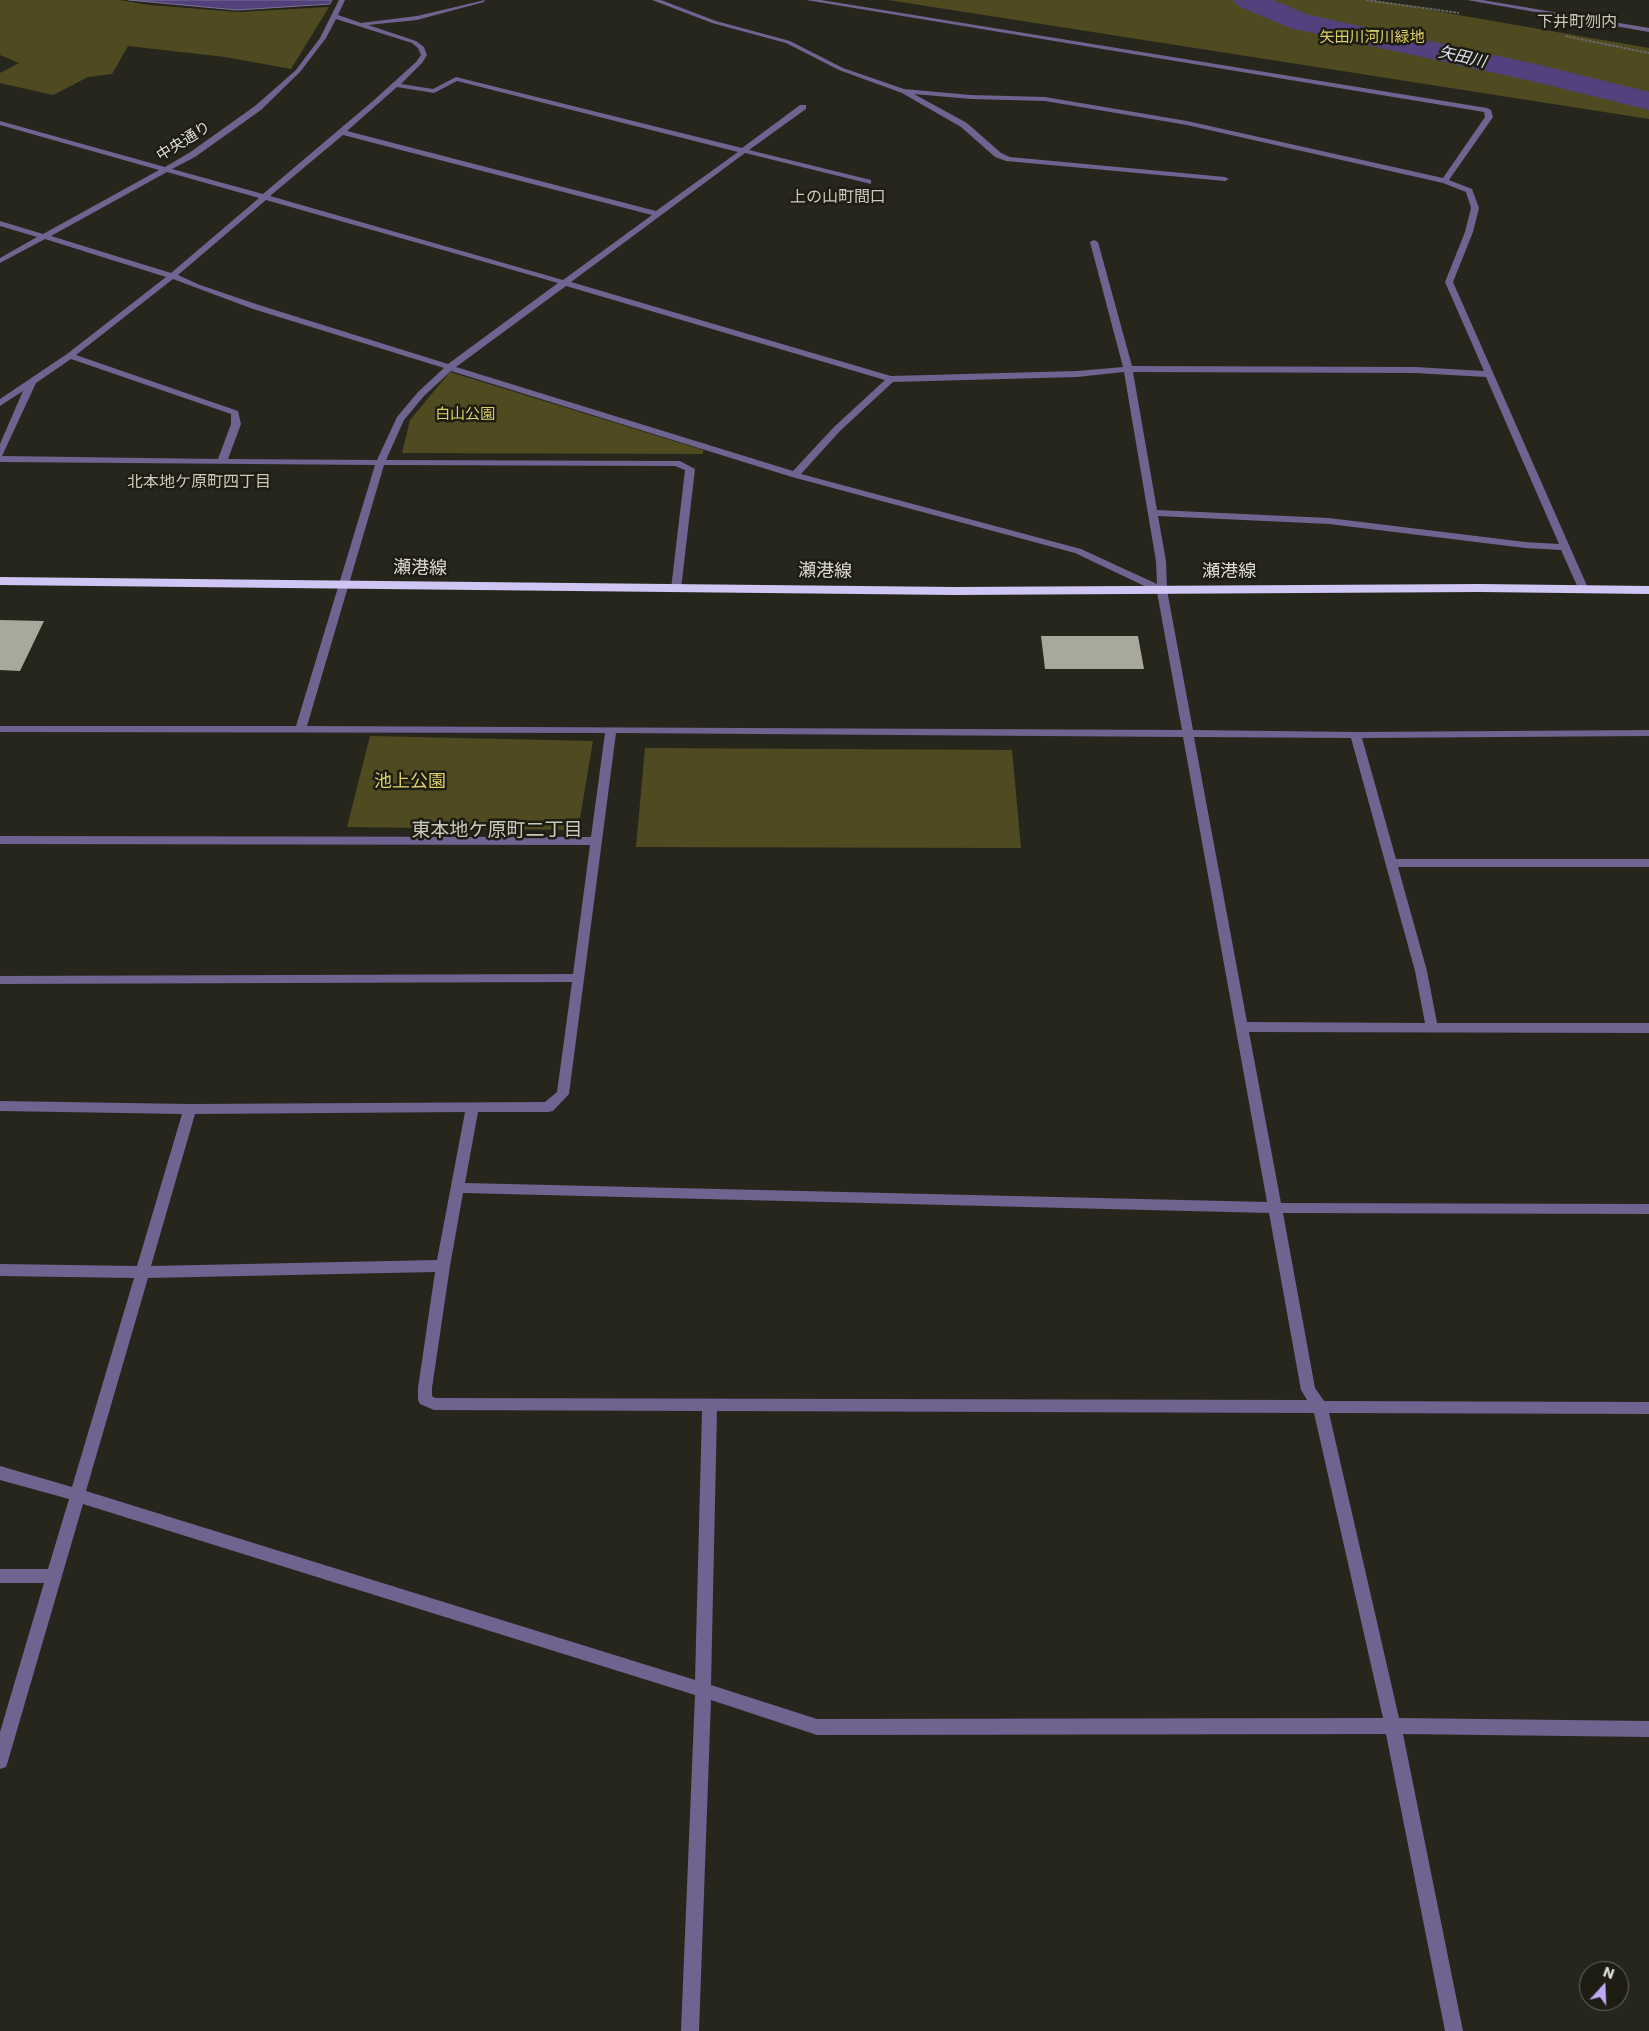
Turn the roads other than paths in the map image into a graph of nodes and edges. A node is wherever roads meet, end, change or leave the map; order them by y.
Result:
1 (342, 0) edge
2 (655, 0) edge
3 (809, 0) edge
4 (1470, 0) edge
5 (482, 1) edge
6 (334, 16) junction
7 (359, 23) junction
8 (1649, 30) edge
9 (396, 85) junction
10 (903, 91) junction
11 (803, 107) dead end
12 (0, 124) edge
13 (342, 132) junction
14 (743, 150) junction
15 (165, 171) junction
16 (1225, 180) dead end
17 (1445, 181) junction
18 (868, 182) dead end
19 (265, 199) junction
20 (658, 214) junction
21 (0, 223) edge
22 (44, 236) junction
23 (1094, 242) dead end
24 (0, 261) edge
25 (172, 276) junction
26 (565, 283) junction
27 (70, 356) junction
28 (450, 367) junction
29 (1128, 369) junction
30 (1488, 374) junction
31 (891, 379) junction
32 (32, 382) junction
33 (0, 403) edge
34 (0, 454) edge
35 (0, 459) edge
36 (222, 462) junction
37 (380, 463) junction
38 (795, 475) junction
39 (1152, 512) junction
40 (1565, 547) junction
41 (0, 581) edge
42 (343, 586) junction
43 (1583, 588) junction
44 (676, 589) junction
45 (1162, 590) junction
46 (1649, 590) edge
47 (0, 729) edge
48 (301, 729) junction
49 (611, 730) junction
50 (1189, 733) junction
51 (1649, 733) edge
52 (1356, 734) junction
53 (0, 840) edge
54 (595, 841) junction
55 (1390, 863) junction
56 (1649, 863) edge
57 (578, 978) junction
58 (0, 980) edge
59 (1432, 1026) junction
60 (1241, 1027) junction
61 (1649, 1028) edge
62 (0, 1106) edge
63 (190, 1109) junction
64 (472, 1109) junction
65 (458, 1188) junction
66 (1275, 1208) junction
67 (1649, 1209) edge
68 (443, 1266) junction
69 (0, 1270) edge
70 (143, 1272) junction
71 (710, 1404) junction
72 (1320, 1407) junction
73 (1649, 1408) edge
74 (0, 1473) edge
75 (77, 1495) junction
76 (0, 1576) edge
77 (53, 1576) junction
78 (703, 1690) junction
79 (1393, 1726) junction
80 (1649, 1730) edge
81 (0, 1761) edge
82 (690, 2031) edge
83 (1454, 2031) edge

1 - 6 street, 中央通り
2 - 10 street
3 - 17 street
4 - 8 street
5 - 7 street
6 - 7 street
6 - 15 street, 中央通り
7 - 9 street
9 - 13 street
9 - 14 street
10 - 16 street
10 - 17 street
11 - 14 street
12 - 15 street
13 - 19 street
13 - 20 street
14 - 18 street
14 - 20 street
15 - 19 street
15 - 22 street, 中央通り
17 - 30 street
19 - 25 street
19 - 26 street
20 - 26 street
21 - 22 street
22 - 24 street, 中央通り
22 - 25 street
23 - 29 street
25 - 27 street
25 - 28 street
26 - 28 street
26 - 31 street
27 - 32 street
27 - 36 street
28 - 37 street
28 - 38 street
29 - 30 street
29 - 31 street
29 - 39 street
30 - 40 street
31 - 38 street
32 - 33 street
32 - 34 street
35 - 36 street
36 - 37 street
37 - 42 street
37 - 44 street
38 - 45 street
39 - 40 street
39 - 45 street
40 - 43 street
41 - 42 highway, 瀬港線
42 - 44 highway, 瀬港線
42 - 48 street
43 - 45 highway, 瀬港線
43 - 46 highway, 瀬港線
44 - 45 highway, 瀬港線
45 - 50 street
47 - 48 street
48 - 49 street
49 - 50 street
49 - 54 street
50 - 52 street
50 - 60 street
51 - 52 street
52 - 55 street
53 - 54 street
54 - 57 street
55 - 56 street
55 - 59 street
57 - 58 street
57 - 64 street
59 - 60 street
59 - 61 street
60 - 66 street
62 - 63 street
63 - 64 street
63 - 70 street
64 - 65 street
65 - 66 street
65 - 68 street
66 - 67 street
66 - 72 street
68 - 70 street
68 - 71 street
69 - 70 street
70 - 75 street
71 - 72 street
71 - 78 street
72 - 73 street
72 - 79 street
74 - 75 street
75 - 77 street
75 - 78 street
76 - 77 street
77 - 81 street
78 - 79 street
78 - 82 street
79 - 80 street
79 - 83 street

